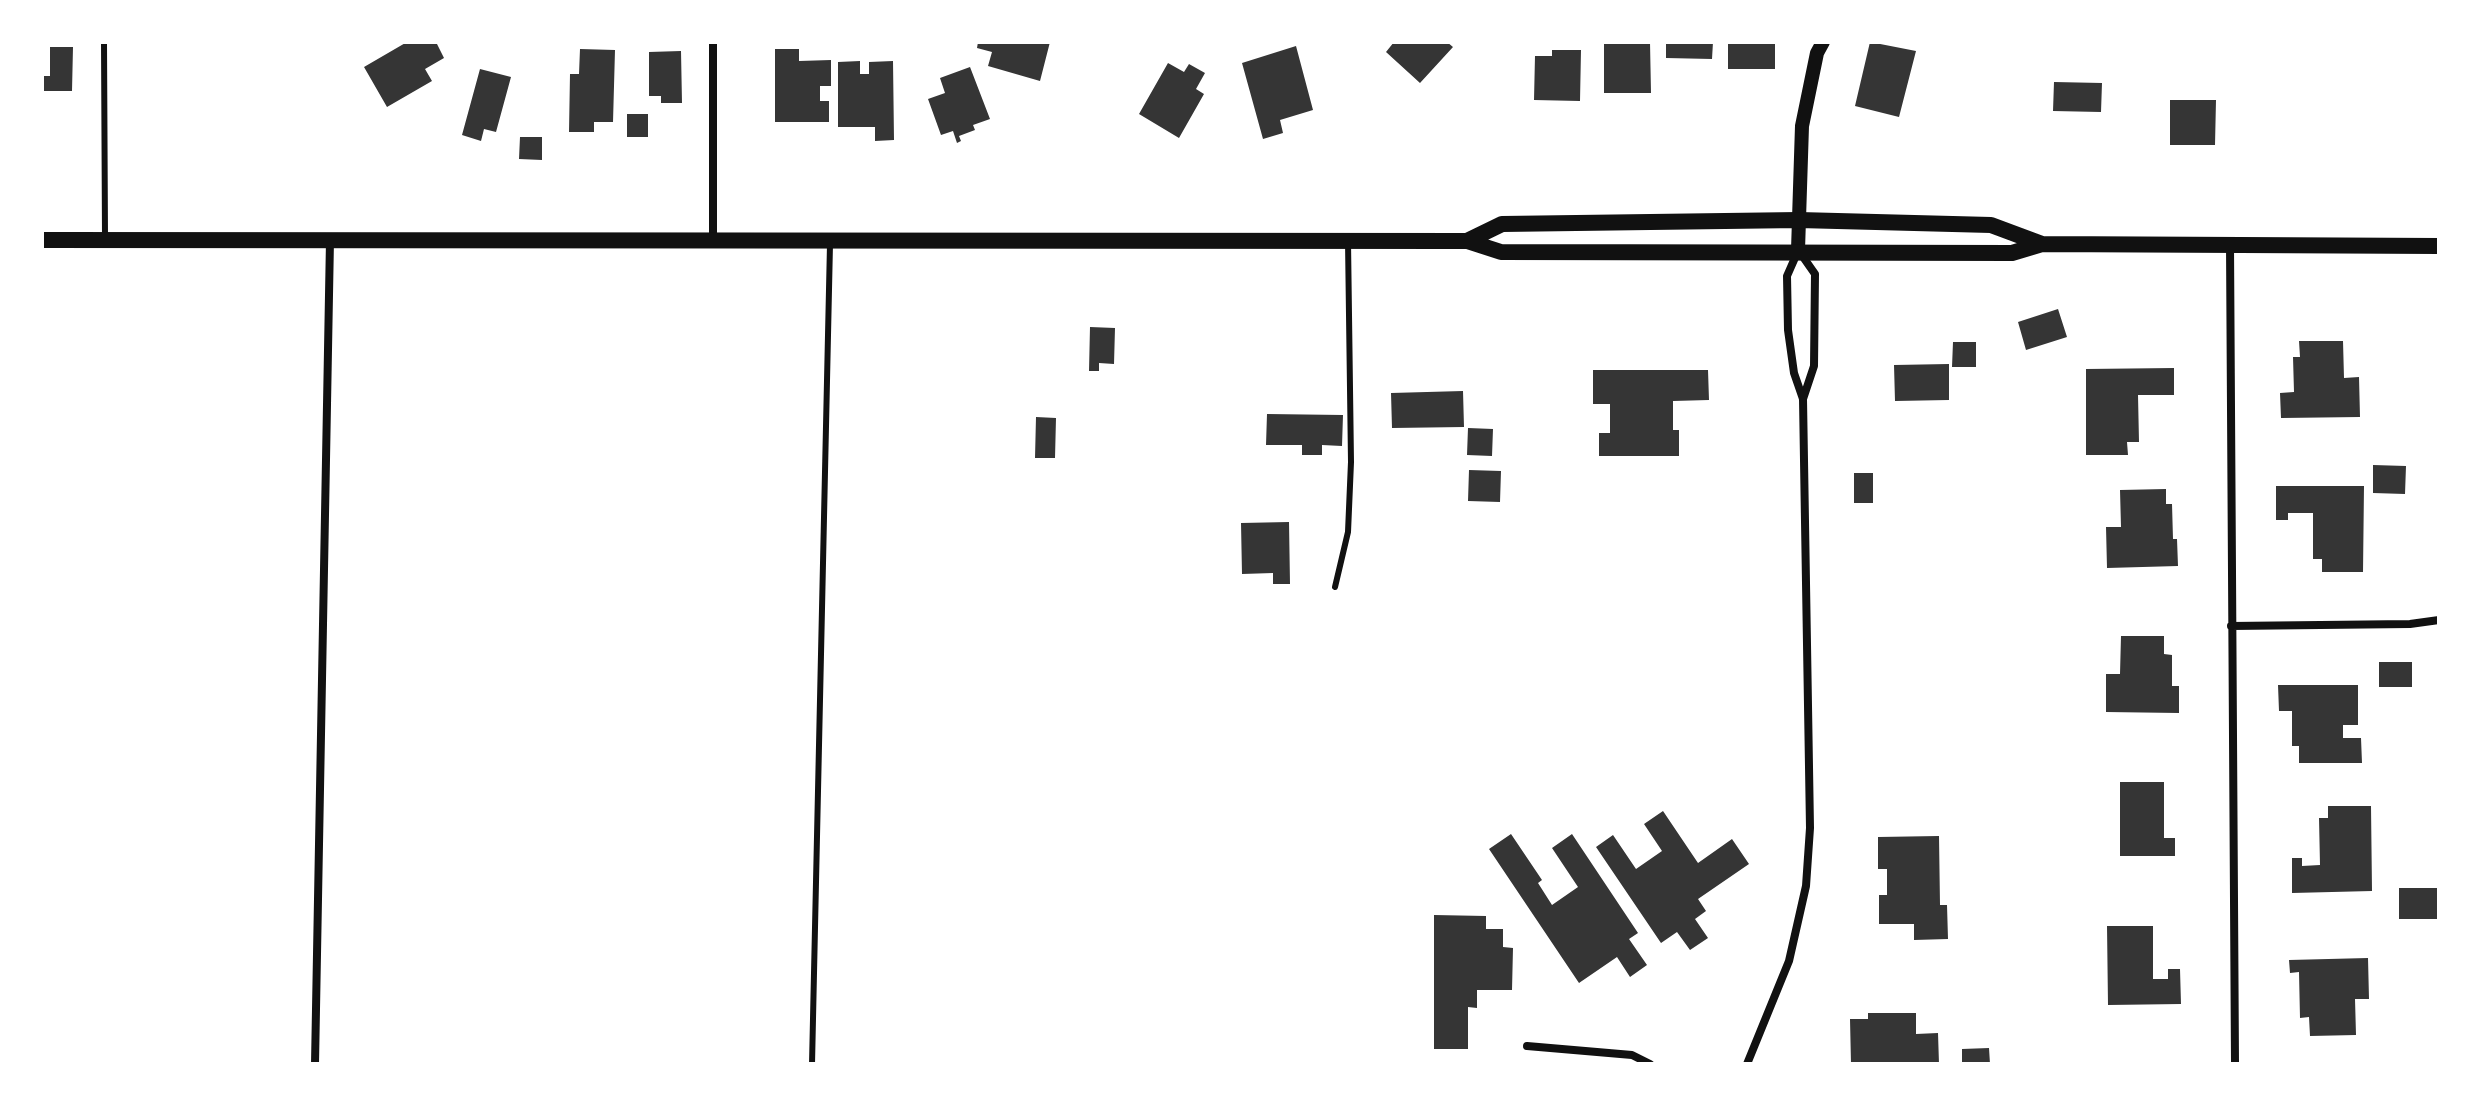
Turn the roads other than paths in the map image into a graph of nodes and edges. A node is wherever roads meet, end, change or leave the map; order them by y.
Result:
1 (104, 42) edge
2 (713, 42) edge
3 (1823, 42) edge
4 (1799, 220) junction
5 (42, 240) edge
6 (105, 240) junction
7 (330, 240) junction
8 (713, 240) junction
9 (830, 240) junction
10 (1348, 241) junction
11 (1467, 241) junction
12 (2042, 244) junction
13 (2230, 245) junction
14 (2439, 246) edge
15 (1798, 250) junction
16 (1803, 399) junction
17 (1335, 587) dead end
18 (2439, 620) edge
19 (2231, 626) junction
20 (1527, 1046) dead end
21 (315, 1064) edge
22 (812, 1064) edge
23 (1650, 1064) edge
24 (1747, 1064) edge
25 (2235, 1064) edge

1 - 6 lane
2 - 8 street
3 - 4 street
4 - 11 main road
4 - 12 main road
4 - 15 street
5 - 6 main road
6 - 7 main road
7 - 8 main road
7 - 21 street
8 - 9 main road
9 - 10 main road
9 - 22 lane
10 - 11 main road
10 - 17 lane
11 - 15 main road
12 - 13 main road
12 - 15 main road
13 - 14 main road
13 - 19 street
15 - 16 street
15 - 16 street
16 - 24 street
18 - 19 street
19 - 25 street
20 - 23 street

